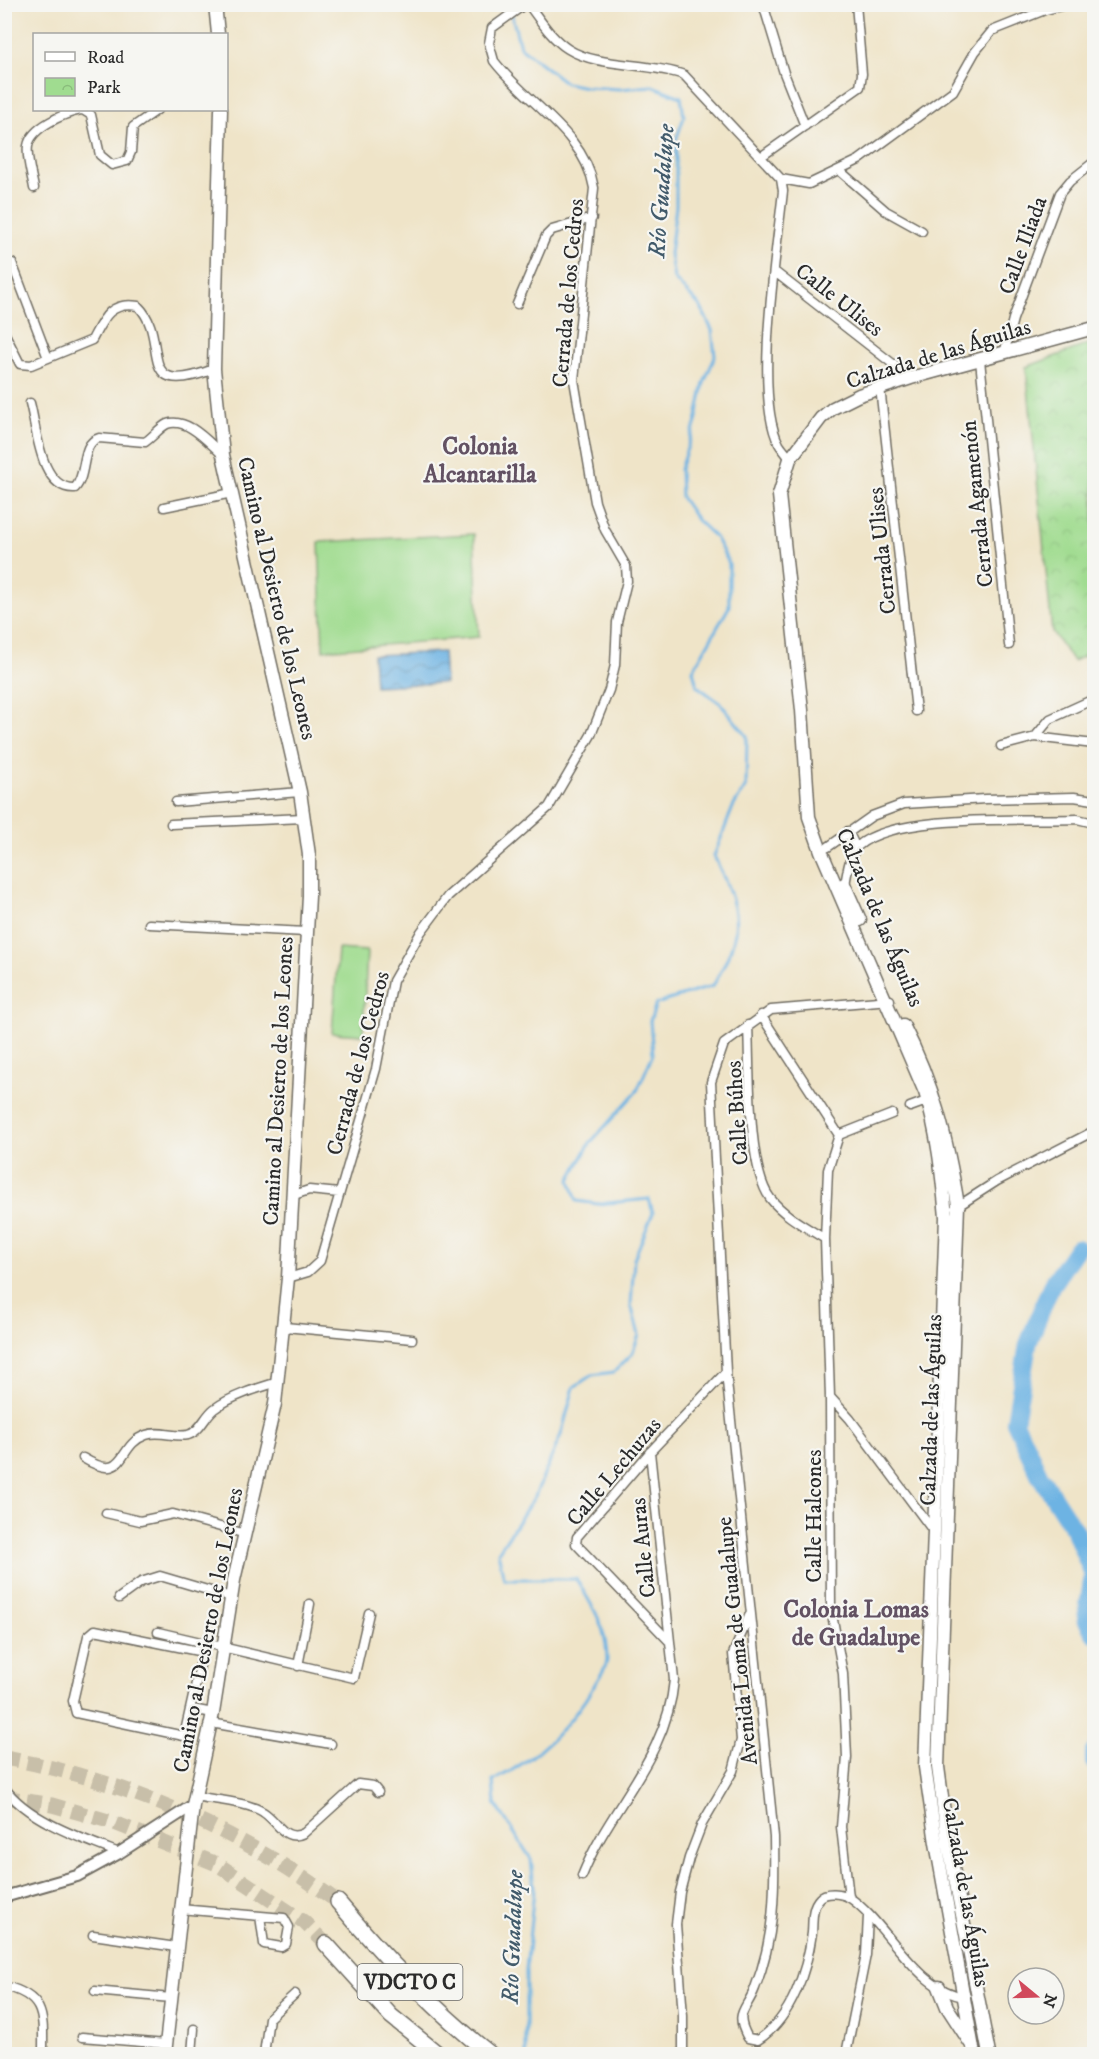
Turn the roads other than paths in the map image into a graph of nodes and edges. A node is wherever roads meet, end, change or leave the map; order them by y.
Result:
1 (215, 4) edge
2 (763, 4) edge
3 (856, 4) edge
4 (1069, 4) edge
5 (525, 5) edge
6 (1047, 8) edge
7 (218, 33) edge
8 (80, 111) edge
9 (84, 111) edge
10 (156, 111) edge
11 (221, 111) edge
12 (805, 126) junction
13 (762, 156) junction
14 (1095, 162) edge
15 (840, 171) junction
16 (782, 179) junction
17 (34, 188) dead end
18 (592, 218) junction
19 (922, 231) dead end
20 (12, 263) dead end
21 (775, 272) junction
22 (517, 304) dead end
23 (1095, 328) edge
24 (4, 332) edge
25 (1004, 354) junction
26 (48, 358) junction
27 (980, 360) junction
28 (214, 369) junction
29 (911, 378) junction
30 (880, 387) junction
31 (30, 403) dead end
32 (224, 455) junction
33 (790, 459) junction
34 (232, 493) junction
35 (164, 507) dead end
36 (1009, 645) dead end
37 (1095, 699) edge
38 (916, 711) dead end
39 (1035, 738) junction
40 (1095, 744) edge
41 (1001, 746) dead end
42 (808, 790) junction
43 (300, 792) junction
44 (1095, 800) edge
45 (176, 802) dead end
46 (304, 818) junction
47 (1095, 823) edge
48 (171, 824) dead end
49 (848, 831) junction
50 (828, 847) junction
51 (856, 848) junction
52 (845, 885) junction
53 (149, 924) dead end
54 (306, 932) junction
55 (888, 1001) junction
56 (761, 1015) junction
57 (748, 1025) junction
58 (931, 1099) junction
59 (910, 1107) dead end
60 (892, 1114) dead end
61 (1095, 1131) edge
62 (839, 1135) junction
63 (339, 1193) junction
64 (291, 1196) junction
65 (958, 1205) junction
66 (946, 1217) junction
67 (825, 1239) junction
68 (288, 1278) junction
69 (285, 1327) junction
70 (412, 1339) dead end
71 (726, 1371) junction
72 (278, 1382) junction
73 (830, 1397) junction
74 (650, 1452) junction
75 (83, 1458) dead end
76 (106, 1513) dead end
77 (933, 1531) junction
78 (246, 1533) junction
79 (945, 1542) junction
80 (231, 1597) junction
81 (119, 1598) dead end
82 (310, 1604) dead end
83 (369, 1613) dead end
84 (750, 1613) junction
85 (158, 1632) dead end
86 (670, 1641) junction
87 (224, 1649) junction
88 (298, 1666) junction
89 (192, 1709) junction
90 (212, 1718) junction
91 (332, 1744) dead end
92 (4, 1787) edge
93 (378, 1792) dead end
94 (194, 1801) junction
95 (119, 1853) junction
96 (582, 1876) dead end
97 (4, 1897) edge
98 (849, 1897) junction
99 (338, 1902) tunnel mouth
100 (180, 1909) junction
101 (260, 1916) junction
102 (868, 1916) junction
103 (93, 1935) dead end
104 (326, 1944) tunnel mouth
105 (176, 1947) junction
106 (4, 1986) edge
107 (939, 1987) junction
108 (95, 1991) dead end
109 (295, 1994) dead end
110 (978, 1995) junction
111 (964, 1997) junction
112 (171, 1998) junction
113 (194, 2029) dead end
114 (82, 2037) dead end
115 (166, 2049) edge
116 (973, 2050) edge
117 (43, 2055) edge
118 (192, 2055) edge
119 (264, 2055) edge
120 (438, 2055) edge
121 (490, 2055) edge
122 (683, 2055) edge
123 (846, 2055) edge
124 (989, 2055) edge

1 - 7 main road
2 - 12 street
3 - 12 street
4 - 6 street
5 - 13 street
5 - 18 street, Cerrada de los Cedros
6 - 15 street
8 - 17 street
9 - 10 street
11 - 28 main road, Camino al Desierto de los Leones
12 - 13 street
13 - 16 street
14 - 25 street, Calle Iliada
15 - 16 street
15 - 19 street
16 - 21 street
18 - 22 street
18 - 63 street, Cerrada de los Cedros
20 - 26 street
21 - 29 street, Calle Ulises
21 - 33 street
23 - 25 main road, Calzada de las Águilas
24 - 26 street
25 - 27 main road, Calzada de las Águilas
26 - 28 street
27 - 29 main road, Calzada de las Águilas
27 - 36 street, Cerrada Agamenón
28 - 32 main road, Camino al Desierto de los Leones
29 - 30 main road, Calzada de las Águilas
30 - 33 main road, Calzada de las Águilas
30 - 38 street, Cerrada Ulises
31 - 32 street
32 - 34 main road, Camino al Desierto de los Leones
33 - 42 main road, Calzada de las Águilas
34 - 35 street
34 - 43 main road, Camino al Desierto de los Leones
37 - 39 street
39 - 40 street
39 - 41 street
42 - 50 main road, Calzada de las Águilas
42 - 55 main road, Calzada de las Águilas
43 - 45 street
43 - 46 main road, Camino al Desierto de los Leones
44 - 49 street
46 - 48 street
46 - 54 main road, Camino al Desierto de los Leones
47 - 51 street
49 - 50 street
49 - 51 street
50 - 52 main road, Calzada de las Águilas
51 - 52 street
52 - 55 main road, Calzada de las Águilas
53 - 54 street
54 - 64 main road, Camino al Desierto de los Leones
55 - 56 street, Avenida Loma de Guadalupe
55 - 58 main road, Calzada de las Águilas
56 - 57 street, Avenida Loma de Guadalupe
56 - 62 street
57 - 67 street, Calle Búhos
57 - 71 street, Avenida Loma de Guadalupe
58 - 59 street
58 - 65 main road, Calzada de las Águilas
58 - 66 main road, Calzada de las Águilas
60 - 62 street
61 - 65 street
62 - 67 street, Calle Halcones
63 - 64 street
63 - 68 street, Cerrada de los Cedros
64 - 68 main road, Camino al Desierto de los Leones
65 - 66 street
65 - 79 main road, Calzada de las Águilas
66 - 77 main road, Calzada de las Águilas
67 - 73 street, Calle Halcones
68 - 69 main road, Camino al Desierto de los Leones
69 - 70 street
69 - 72 main road, Camino al Desierto de los Leones
71 - 74 street, Calle Lechuzas
71 - 84 street, Avenida Loma de Guadalupe
72 - 75 street
72 - 78 main road, Camino al Desierto de los Leones
73 - 77 street
73 - 98 street, Calle Halcones
74 - 86 street, Calle Auras
74 - 86 street, Calle Lechuzas
76 - 78 street
77 - 79 street
77 - 111 main road, Calzada de las Águilas
78 - 80 main road, Camino al Desierto de los Leones
79 - 110 main road, Calzada de las Águilas
80 - 81 street
80 - 87 main road, Camino al Desierto de los Leones
82 - 88 street
83 - 88 street
84 - 98 street, Avenida Loma de Guadalupe
84 - 122 street
85 - 87 street
86 - 96 street
87 - 88 street
87 - 90 main road, Camino al Desierto de los Leones
89 - 89 street
89 - 90 street
90 - 91 street
90 - 94 main road, Camino al Desierto de los Leones
92 - 95 street
93 - 94 street
94 - 95 street
94 - 100 main road, Camino al Desierto de los Leones
95 - 97 street
98 - 102 street
99 - 121 highway, VDCTO C
100 - 101 street
100 - 105 main road, Camino al Desierto de los Leones
101 - 101 street
102 - 107 street
102 - 123 street
103 - 105 street
104 - 120 highway, VDCTO C
105 - 112 main road, Camino al Desierto de los Leones
106 - 117 street
107 - 111 street
107 - 116 main road
108 - 112 street
109 - 119 street
110 - 111 street
110 - 124 main road, Calzada de las Águilas
111 - 116 main road, Calzada de las Águilas
112 - 115 main road, Camino al Desierto de los Leones
113 - 118 street
114 - 115 street

